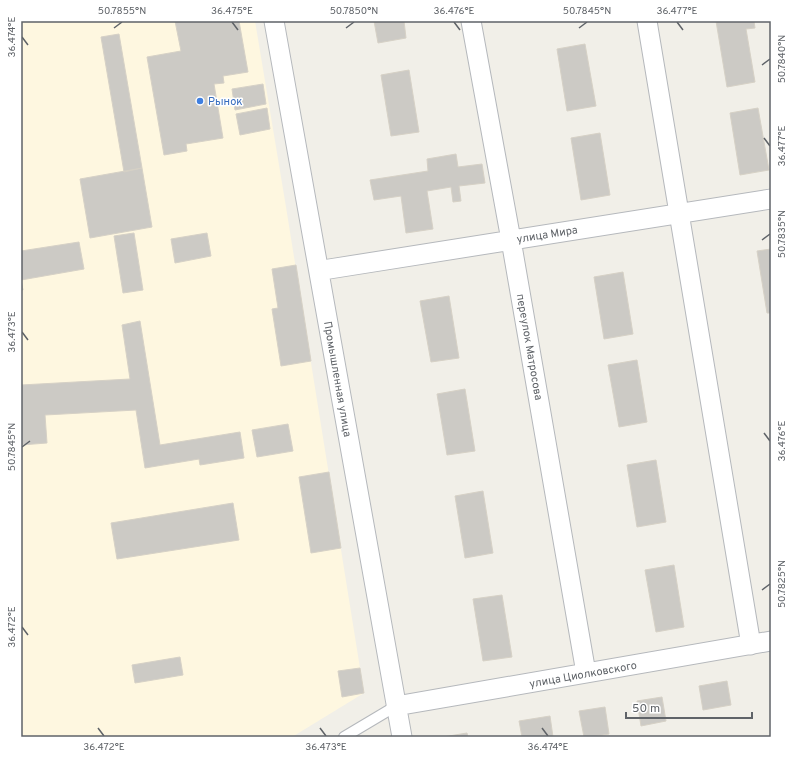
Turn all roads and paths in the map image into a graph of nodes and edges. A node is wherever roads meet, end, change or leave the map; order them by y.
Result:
1 (274, 21) edge
2 (470, 21) edge
3 (647, 21) edge
4 (771, 198) edge
5 (679, 213) junction
6 (511, 240) junction
7 (323, 270) dead end
8 (771, 642) edge
9 (751, 645) junction
10 (586, 673) junction
11 (396, 706) junction
12 (344, 737) edge
13 (402, 737) edge

1 - 11 street, Промышленная улица
2 - 6 street, переулок Матросова
3 - 5 street
4 - 5 street, улица Мира
5 - 6 street, улица Мира
5 - 9 street
6 - 7 street, улица Мира
6 - 10 street, переулок Матросова
8 - 9 street, улица Циолковского
9 - 10 street, улица Циолковского
10 - 11 street, улица Циолковского
11 - 12 lane
11 - 13 street, Промышленная улица

